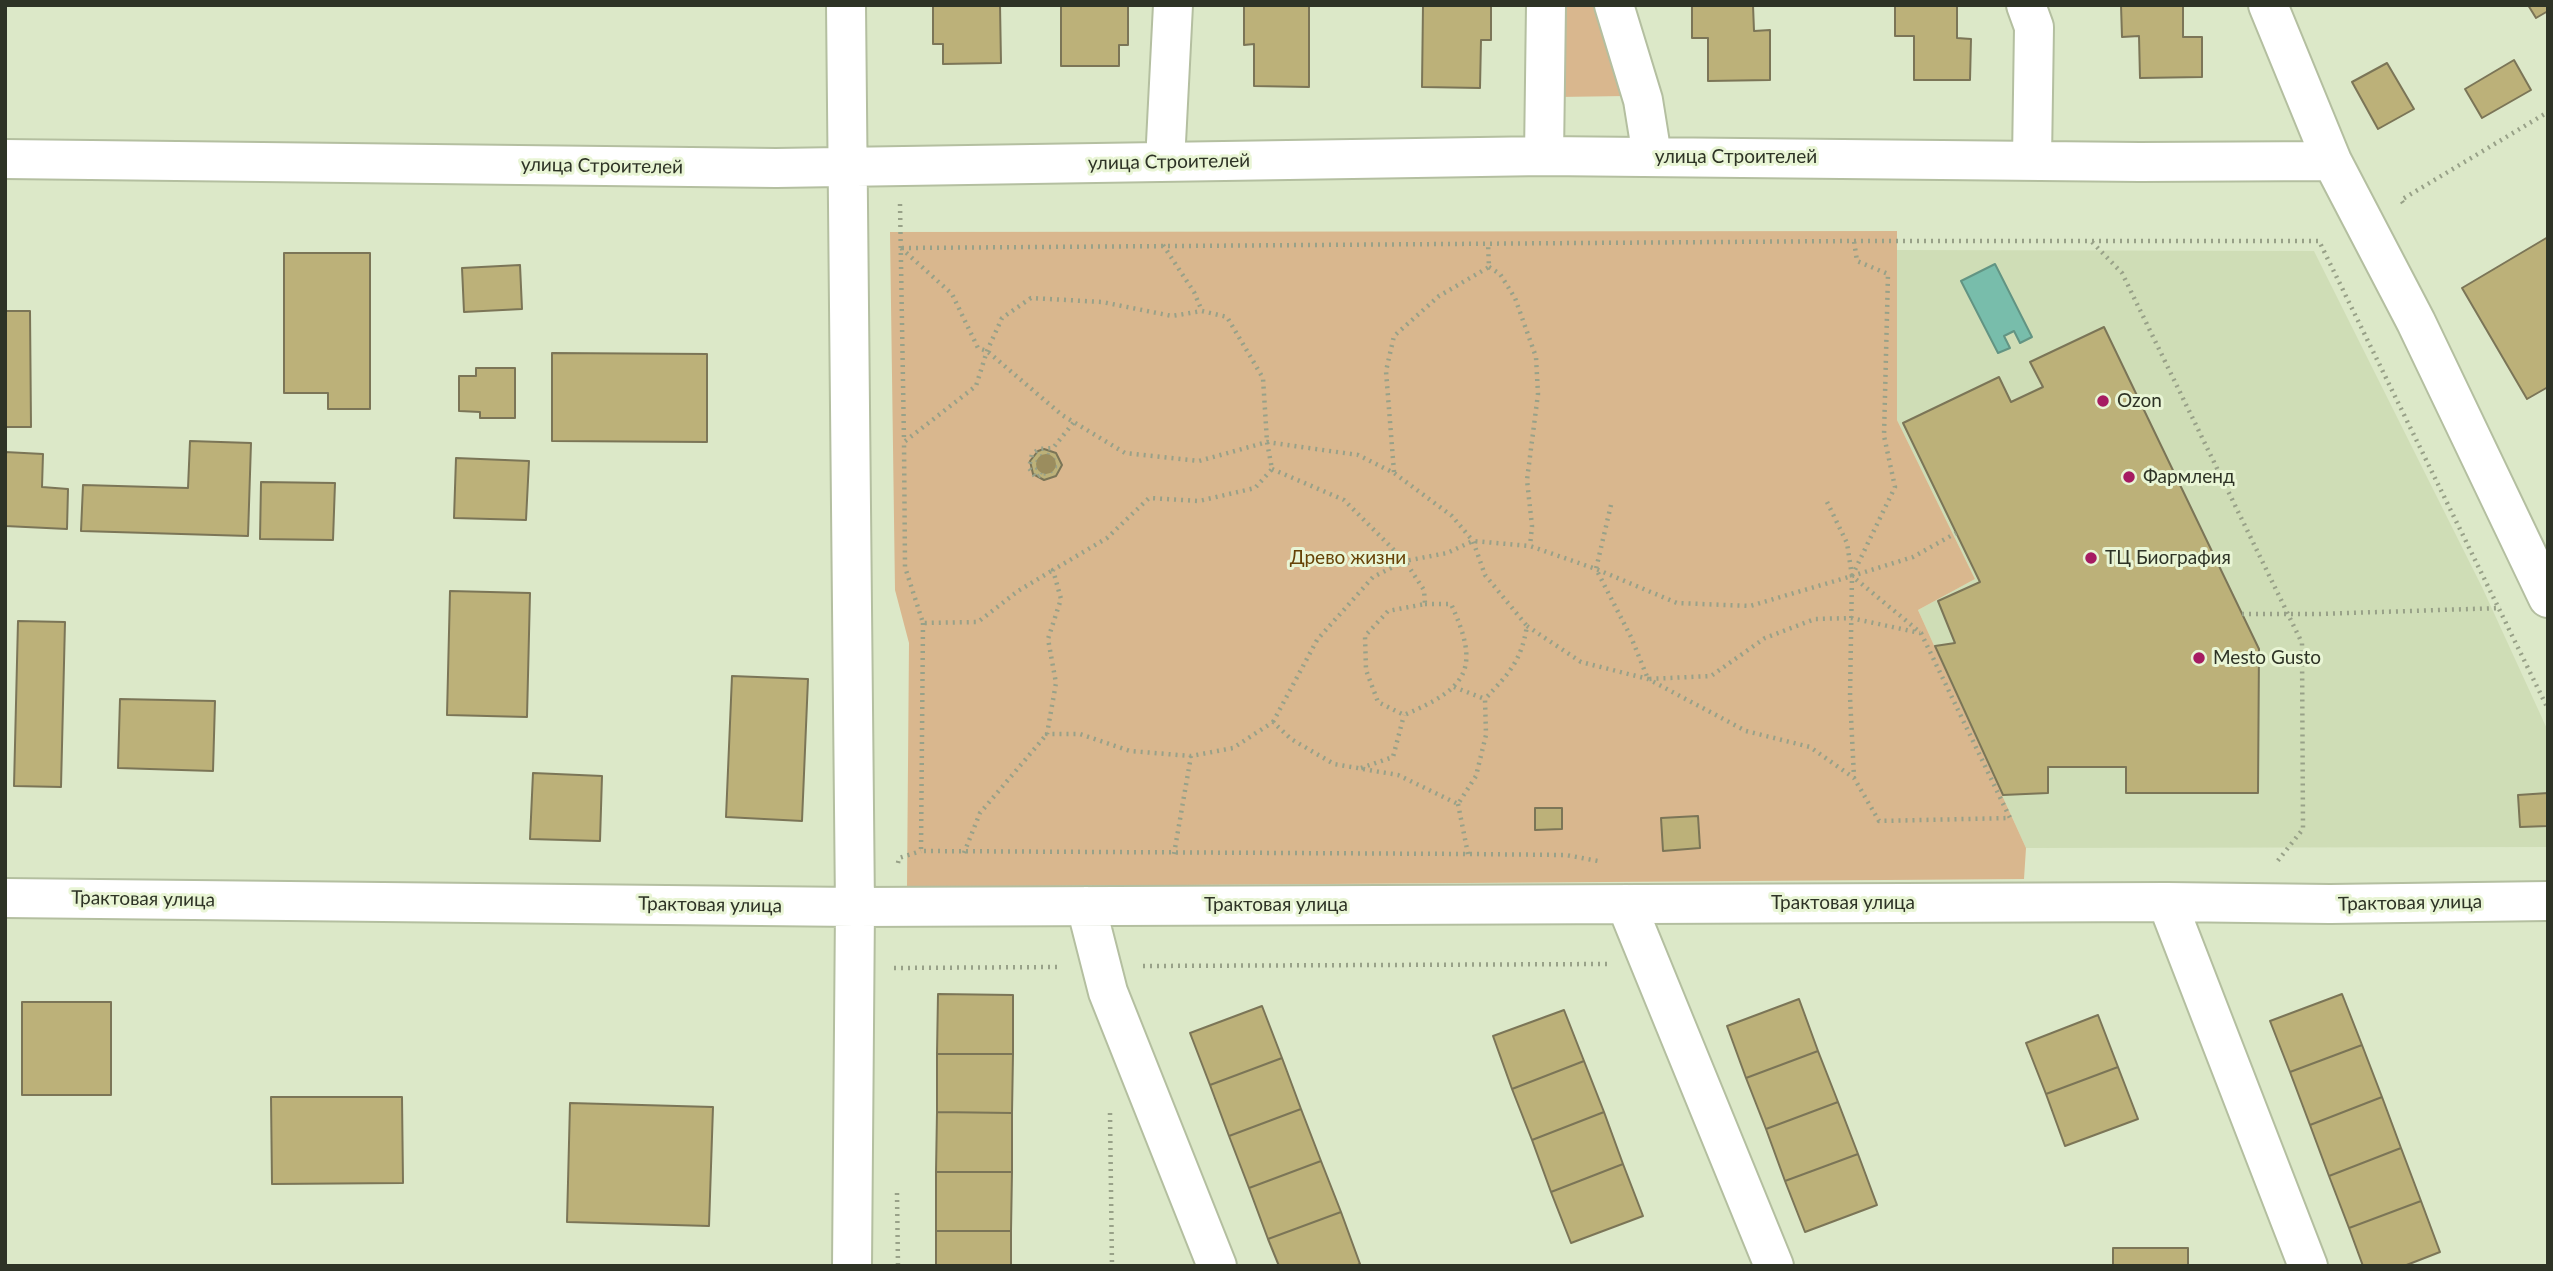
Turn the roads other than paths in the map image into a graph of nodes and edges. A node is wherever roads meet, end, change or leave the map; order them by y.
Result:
1 (846, 5) edge
2 (1173, 5) edge
3 (1546, 5) edge
4 (1614, 5) edge
5 (2026, 5) edge
6 (2268, 5) edge
7 (1544, 156) junction
8 (1652, 156) junction
9 (5, 159) edge
10 (2032, 159) junction
11 (2332, 161) junction
12 (1165, 162) junction
13 (846, 167) junction
14 (2548, 598) edge
15 (5, 898) edge
16 (2548, 901) edge
17 (2167, 902) junction
18 (1626, 904) junction
19 (1086, 906) junction
20 (855, 907) junction
21 (2306, 1264) edge
22 (852, 1266) edge
23 (1217, 1266) edge
24 (1774, 1266) edge

1 - 13 street
2 - 12 street
3 - 7 street
4 - 8 street
5 - 10 street
6 - 11 street
7 - 8 street, улица Строителей
7 - 12 street, улица Строителей
8 - 10 street, улица Строителей
9 - 13 street, улица Строителей
10 - 11 street, улица Строителей
11 - 14 street
12 - 13 street, улица Строителей
13 - 20 street
15 - 20 street, Трактовая улица
16 - 17 street, Трактовая улица
17 - 18 street, Трактовая улица
17 - 21 street
18 - 19 street, Трактовая улица
18 - 24 street
19 - 20 street, Трактовая улица
19 - 23 street
20 - 22 street

